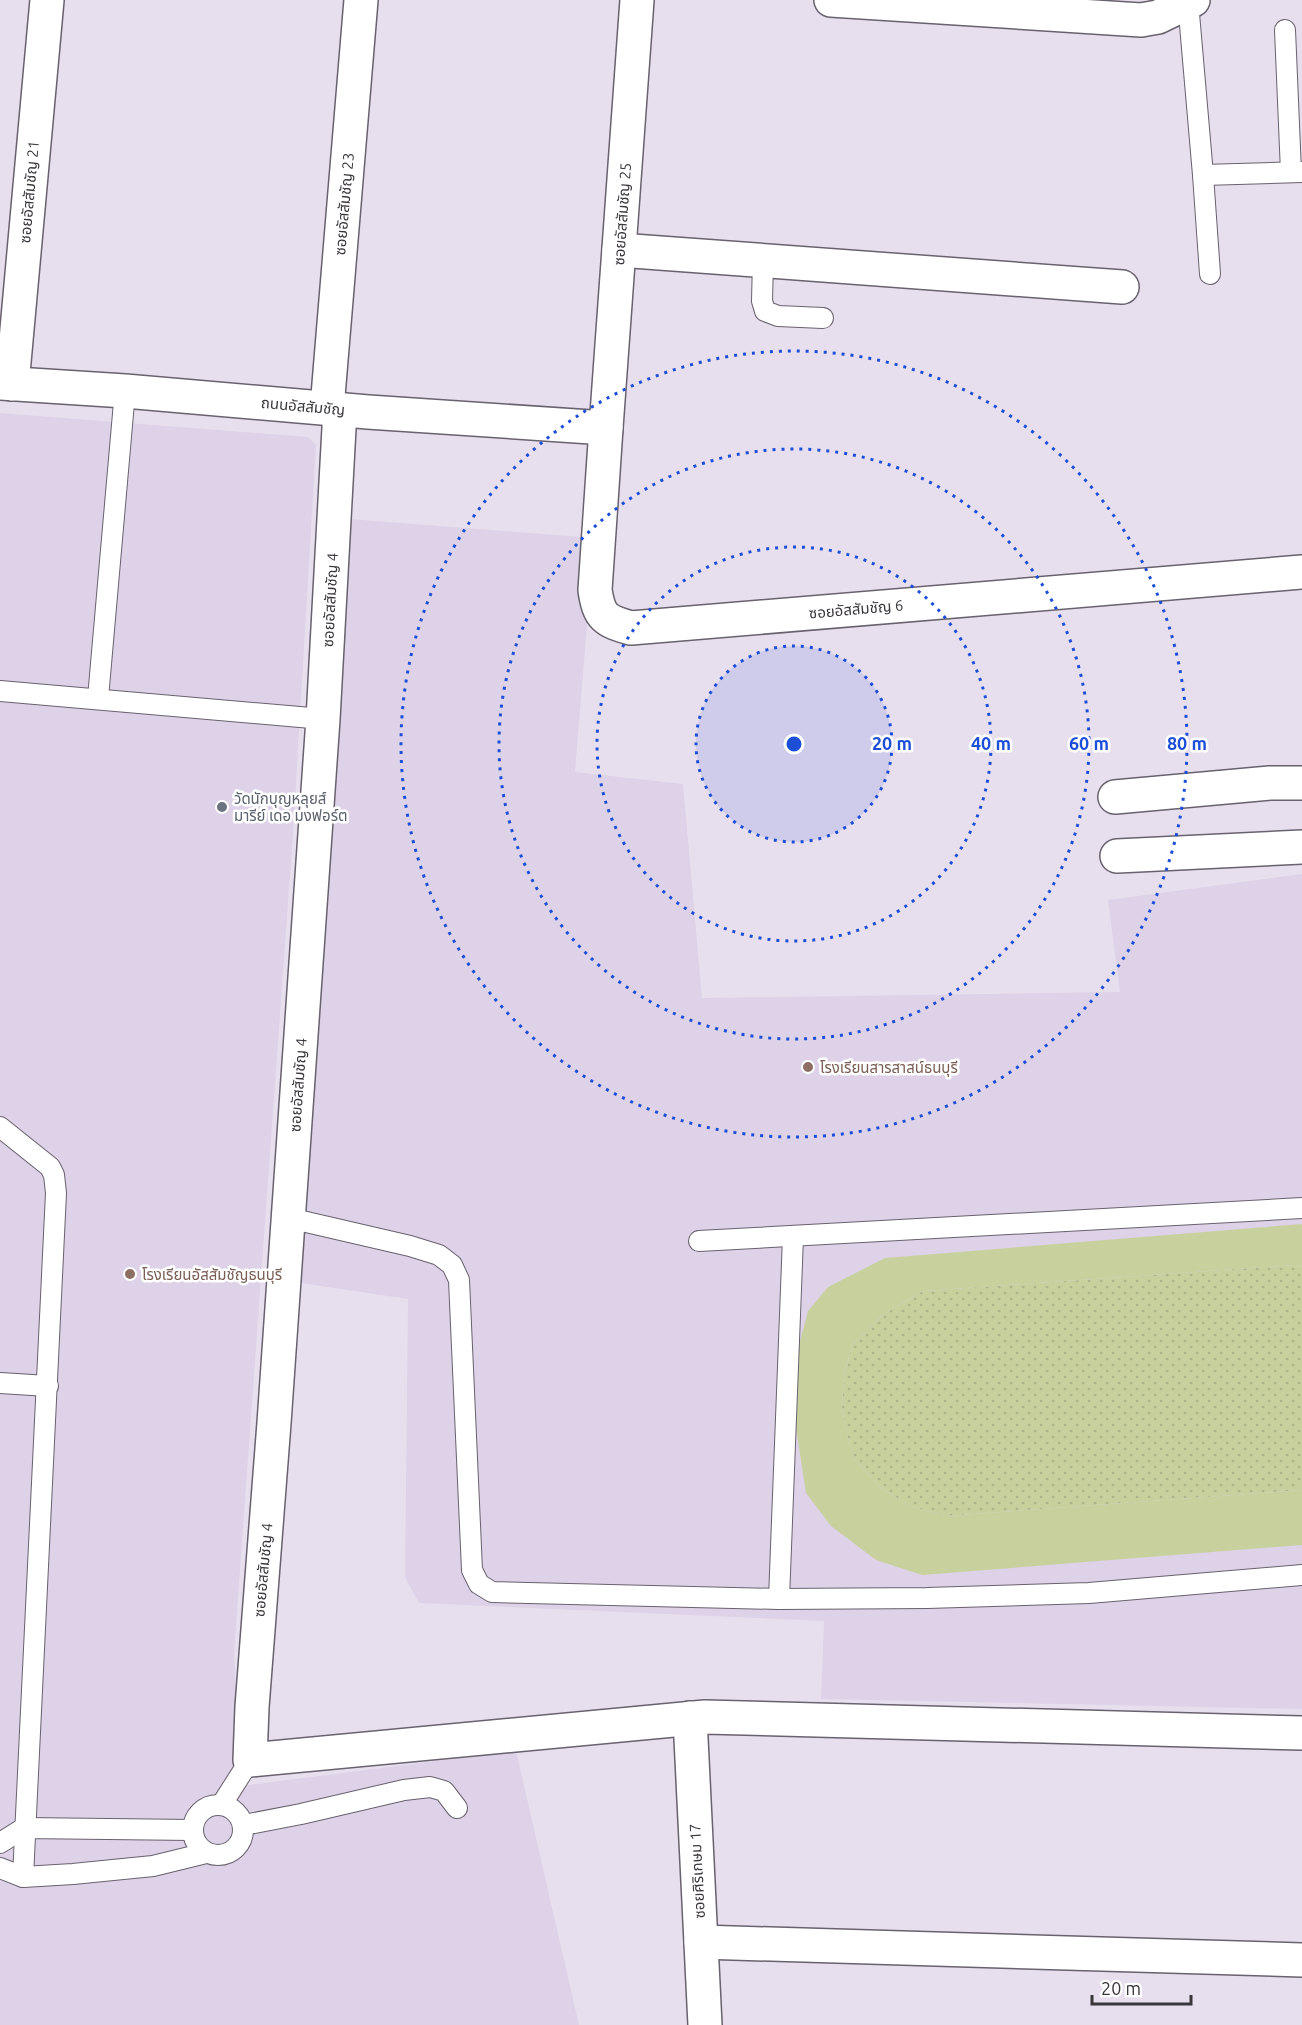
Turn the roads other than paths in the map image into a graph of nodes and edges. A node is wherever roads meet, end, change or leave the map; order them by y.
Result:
1 (47, 0) edge
2 (361, 0) edge
3 (637, 0) edge
4 (831, 0) edge
5 (1190, 1) edge
6 (1285, 30) dead end
7 (1296, 172) edge
8 (1203, 175) junction
9 (619, 250) junction
10 (763, 261) junction
11 (1210, 274) dead end
12 (1122, 287) dead end
13 (823, 318) dead end
14 (6, 383) edge
15 (125, 391) junction
16 (333, 409) junction
17 (606, 428) junction
18 (1302, 572) edge
19 (0, 691) edge
20 (98, 698) junction
21 (323, 719) junction
22 (1302, 783) edge
23 (1115, 797) dead end
24 (1302, 847) edge
25 (1117, 856) dead end
26 (0, 1127) edge
27 (1302, 1208) edge
28 (289, 1218) junction
29 (793, 1237) junction
30 (699, 1240) dead end
31 (0, 1383) edge
32 (48, 1386) junction
33 (1302, 1575) edge
34 (779, 1599) junction
35 (690, 1718) junction
36 (1302, 1733) edge
37 (250, 1760) junction
38 (222, 1804) junction
39 (457, 1808) dead end
40 (243, 1825) junction
41 (24, 1828) junction
42 (192, 1830) junction
43 (0, 1843) edge
44 (206, 1853) junction
45 (0, 1868) edge
46 (23, 1877) junction
47 (701, 1942) junction
48 (1302, 1960) edge
49 (705, 2025) edge

1 - 14 street, ซอยอัสสัมชัญ 21
2 - 16 street, ซอยอัสสัมชัญ 23
3 - 9 street, ซอยอัสสัมชัญ 25
4 - 5 street
5 - 8 lane
6 - 7 lane
7 - 8 lane
8 - 11 lane
9 - 10 street
9 - 17 street, ซอยอัสสัมชัญ 25
10 - 12 street
10 - 13 lane
14 - 15 street, ถนนอัสสัมชัญ
15 - 16 street, ถนนอัสสัมชัญ
15 - 20 lane
16 - 17 street, ถนนอัสสัมชัญ
16 - 21 street, ซอยอัสสัมชัญ 4
17 - 18 street, ซอยอัสสัมชัญ 6
19 - 20 lane
20 - 21 lane
21 - 28 street, ซอยอัสสัมชัญ 4
22 - 23 street
24 - 25 street
26 - 32 lane
27 - 29 lane
28 - 34 lane
28 - 37 street, ซอยอัสสัมชัญ 4
29 - 30 lane
29 - 34 lane
31 - 32 lane
32 - 41 lane
33 - 34 lane
35 - 36 street
35 - 37 street
35 - 47 street, ซอยศิริเกษม 17
37 - 38 lane
38 - 40 lane
38 - 42 lane
39 - 40 lane
40 - 44 lane
41 - 42 lane
41 - 43 lane
41 - 46 lane
42 - 44 lane
44 - 46 lane
45 - 46 lane
47 - 48 street
47 - 49 street, ซอยศิริเกษม 17

